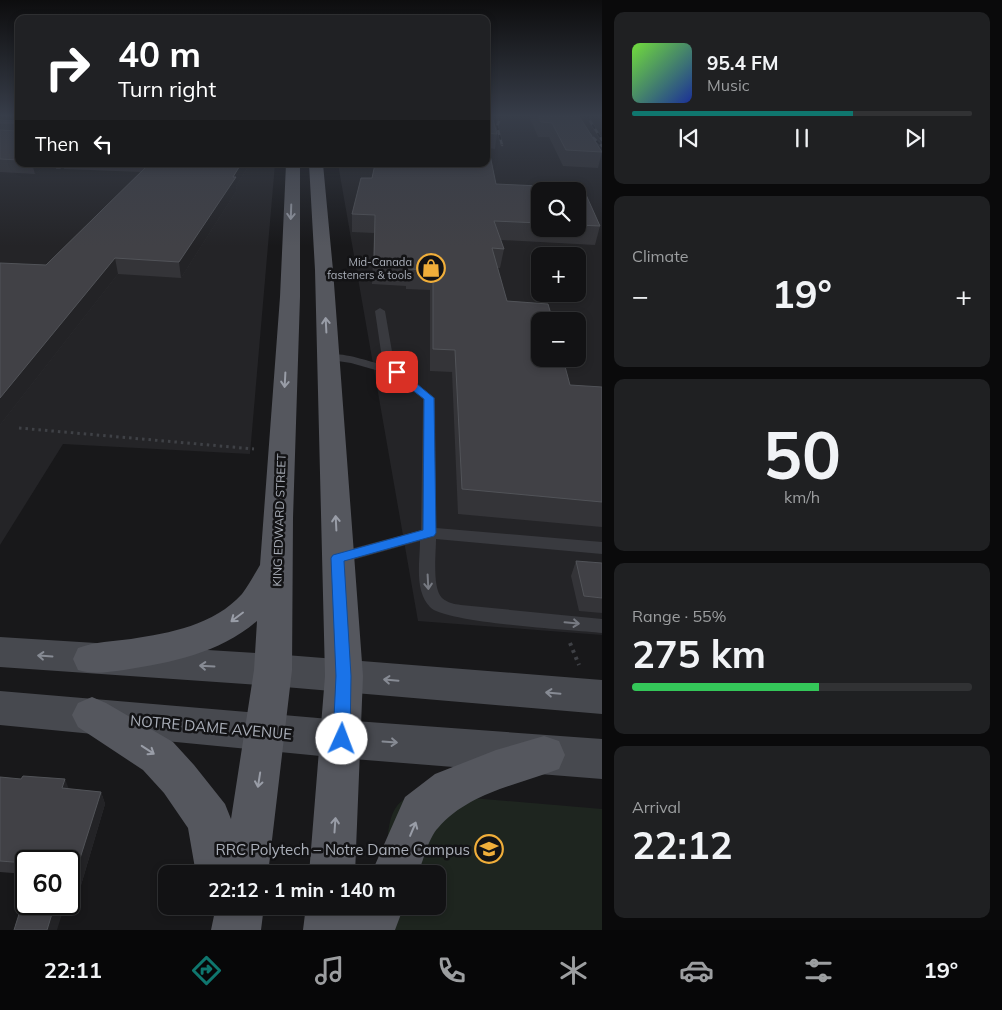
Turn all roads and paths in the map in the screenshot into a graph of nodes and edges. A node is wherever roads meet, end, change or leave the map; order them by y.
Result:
1 (292, 174) edge
2 (317, 174) edge
3 (380, 311) dead end
4 (328, 357) junction
5 (390, 370) junction
6 (19, 428) dead end
7 (254, 449) dead end
8 (429, 533) junction
9 (602, 548) edge
10 (338, 558) junction
11 (276, 565) junction
12 (561, 622) junction
13 (602, 626) edge
14 (0, 652) edge
15 (91, 659) junction
16 (273, 670) junction
17 (344, 676) junction
18 (592, 684) edge
19 (0, 708) edge
20 (92, 715) junction
21 (266, 732) junction
22 (342, 739) junction
23 (544, 755) junction
24 (602, 759) edge
25 (217, 865) edge
26 (246, 865) edge
27 (333, 865) edge
28 (398, 865) edge
29 (223, 915) edge
30 (238, 915) edge
31 (329, 915) edge
32 (376, 915) edge
33 (224, 930) edge
34 (236, 930) edge
35 (328, 930) edge
36 (370, 930) edge

1 - 2 main road
1 -> 11 main road, KING EDWARD STREET
4 -> 2 main road
3 - 5 lane
4 - 5 lane
10 -> 4 main road
5 - 8 lane
6 - 7 path
8 - 9 lane
8 - 10 lane
8 -> 12 lane
10 - 17 main road
11 -> 15 main road
11 - 16 main road, KING EDWARD STREET
12 -> 13 lane
12 - 18 path
15 -> 14 main road
16 -> 15 main road
16 - 17 main road
16 - 21 main road, KING EDWARD STREET
18 -> 17 main road
17 - 22 main road
19 - 20 main road, NOTRE DAME AVENUE
20 - 21 main road, NOTRE DAME AVENUE
20 -> 25 main road
21 - 22 main road, NOTRE DAME AVENUE
21 -> 26 main road, KING EDWARD STREET
22 -> 23 main road, NOTRE DAME AVENUE
27 -> 22 main road
23 - 24 main road, NOTRE DAME AVENUE
28 -> 23 main road
29 - 33 main road
30 - 34 main road
31 - 35 main road
32 - 36 main road

